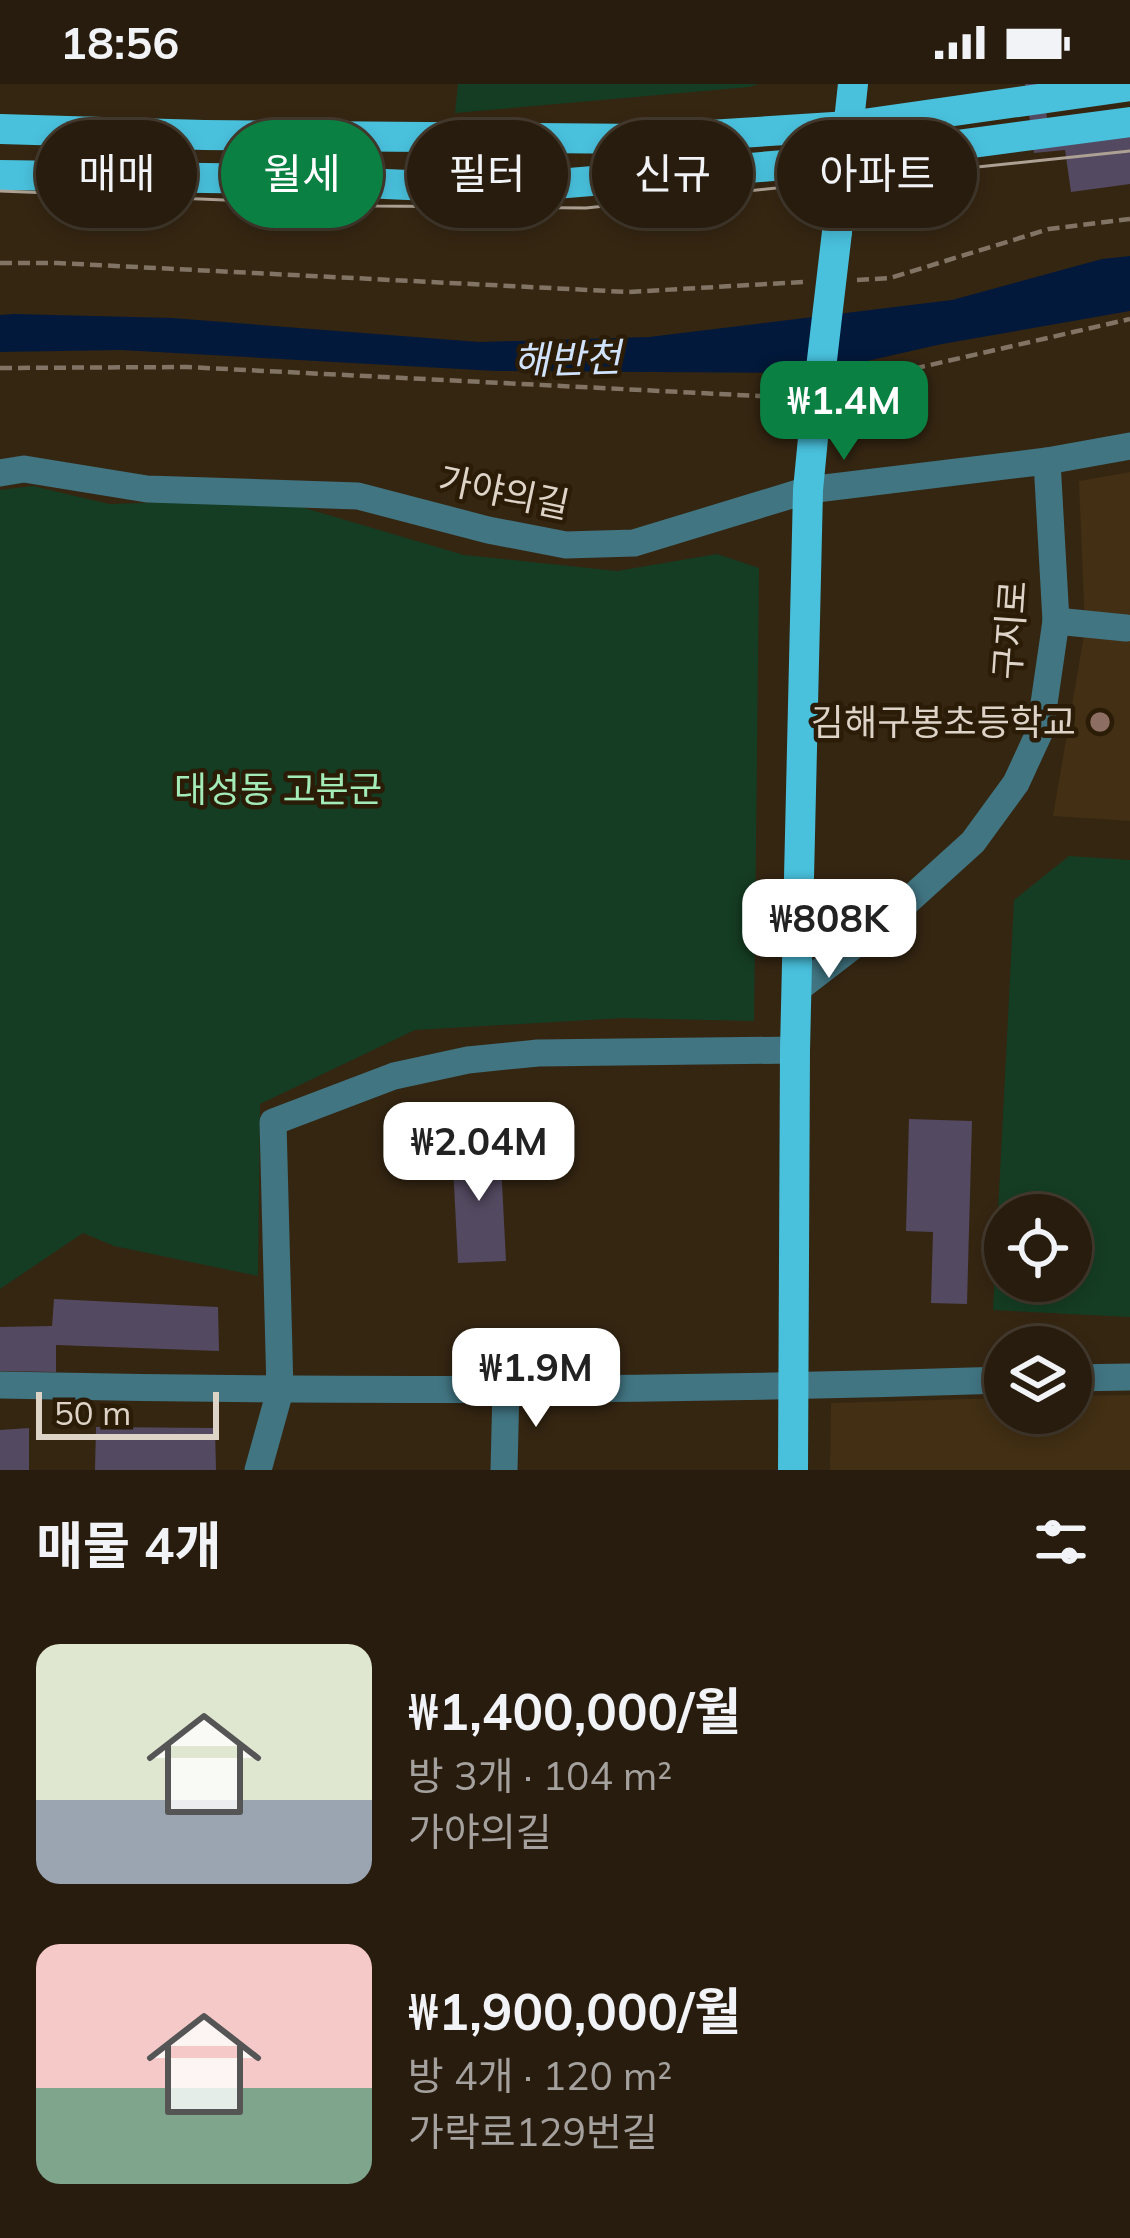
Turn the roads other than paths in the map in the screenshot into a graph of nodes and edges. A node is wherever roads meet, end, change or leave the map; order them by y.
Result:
1 (853, 84) edge
2 (1130, 86) edge
3 (849, 120) edge
4 (890, 120) edge
5 (1130, 122) edge
6 (0, 129) edge
7 (777, 131) edge
8 (977, 142) edge
9 (777, 166) edge
10 (0, 175) edge
11 (838, 228) edge
12 (1130, 446) edge
13 (1047, 461) junction
14 (0, 473) edge
15 (808, 490) junction
16 (1056, 621) junction
17 (1126, 628) dead end
18 (796, 990) junction
19 (795, 1050) junction
20 (1130, 1377) edge
21 (1092, 1378) edge
22 (984, 1381) edge
23 (0, 1385) edge
24 (795, 1387) junction
25 (506, 1388) junction
26 (280, 1390) junction
27 (258, 1470) edge
28 (504, 1470) edge
29 (793, 1470) edge

1 - 3 main road
2 - 4 main road
5 - 8 main road
6 - 7 main road
9 - 10 main road
11 - 15 main road, bridge
12 - 13 street, 가야의길
13 - 15 street, 가야의길
13 - 16 street, 구지로
14 - 15 street, 가야의길
15 - 18 main road
16 - 17 street
16 - 18 street, 구지로
18 - 19 main road
19 - 24 main road
19 - 26 street
20 - 21 street
22 - 24 street
23 - 26 street
24 - 25 street
24 - 29 main road
25 - 26 street
25 - 28 street
26 - 27 street

